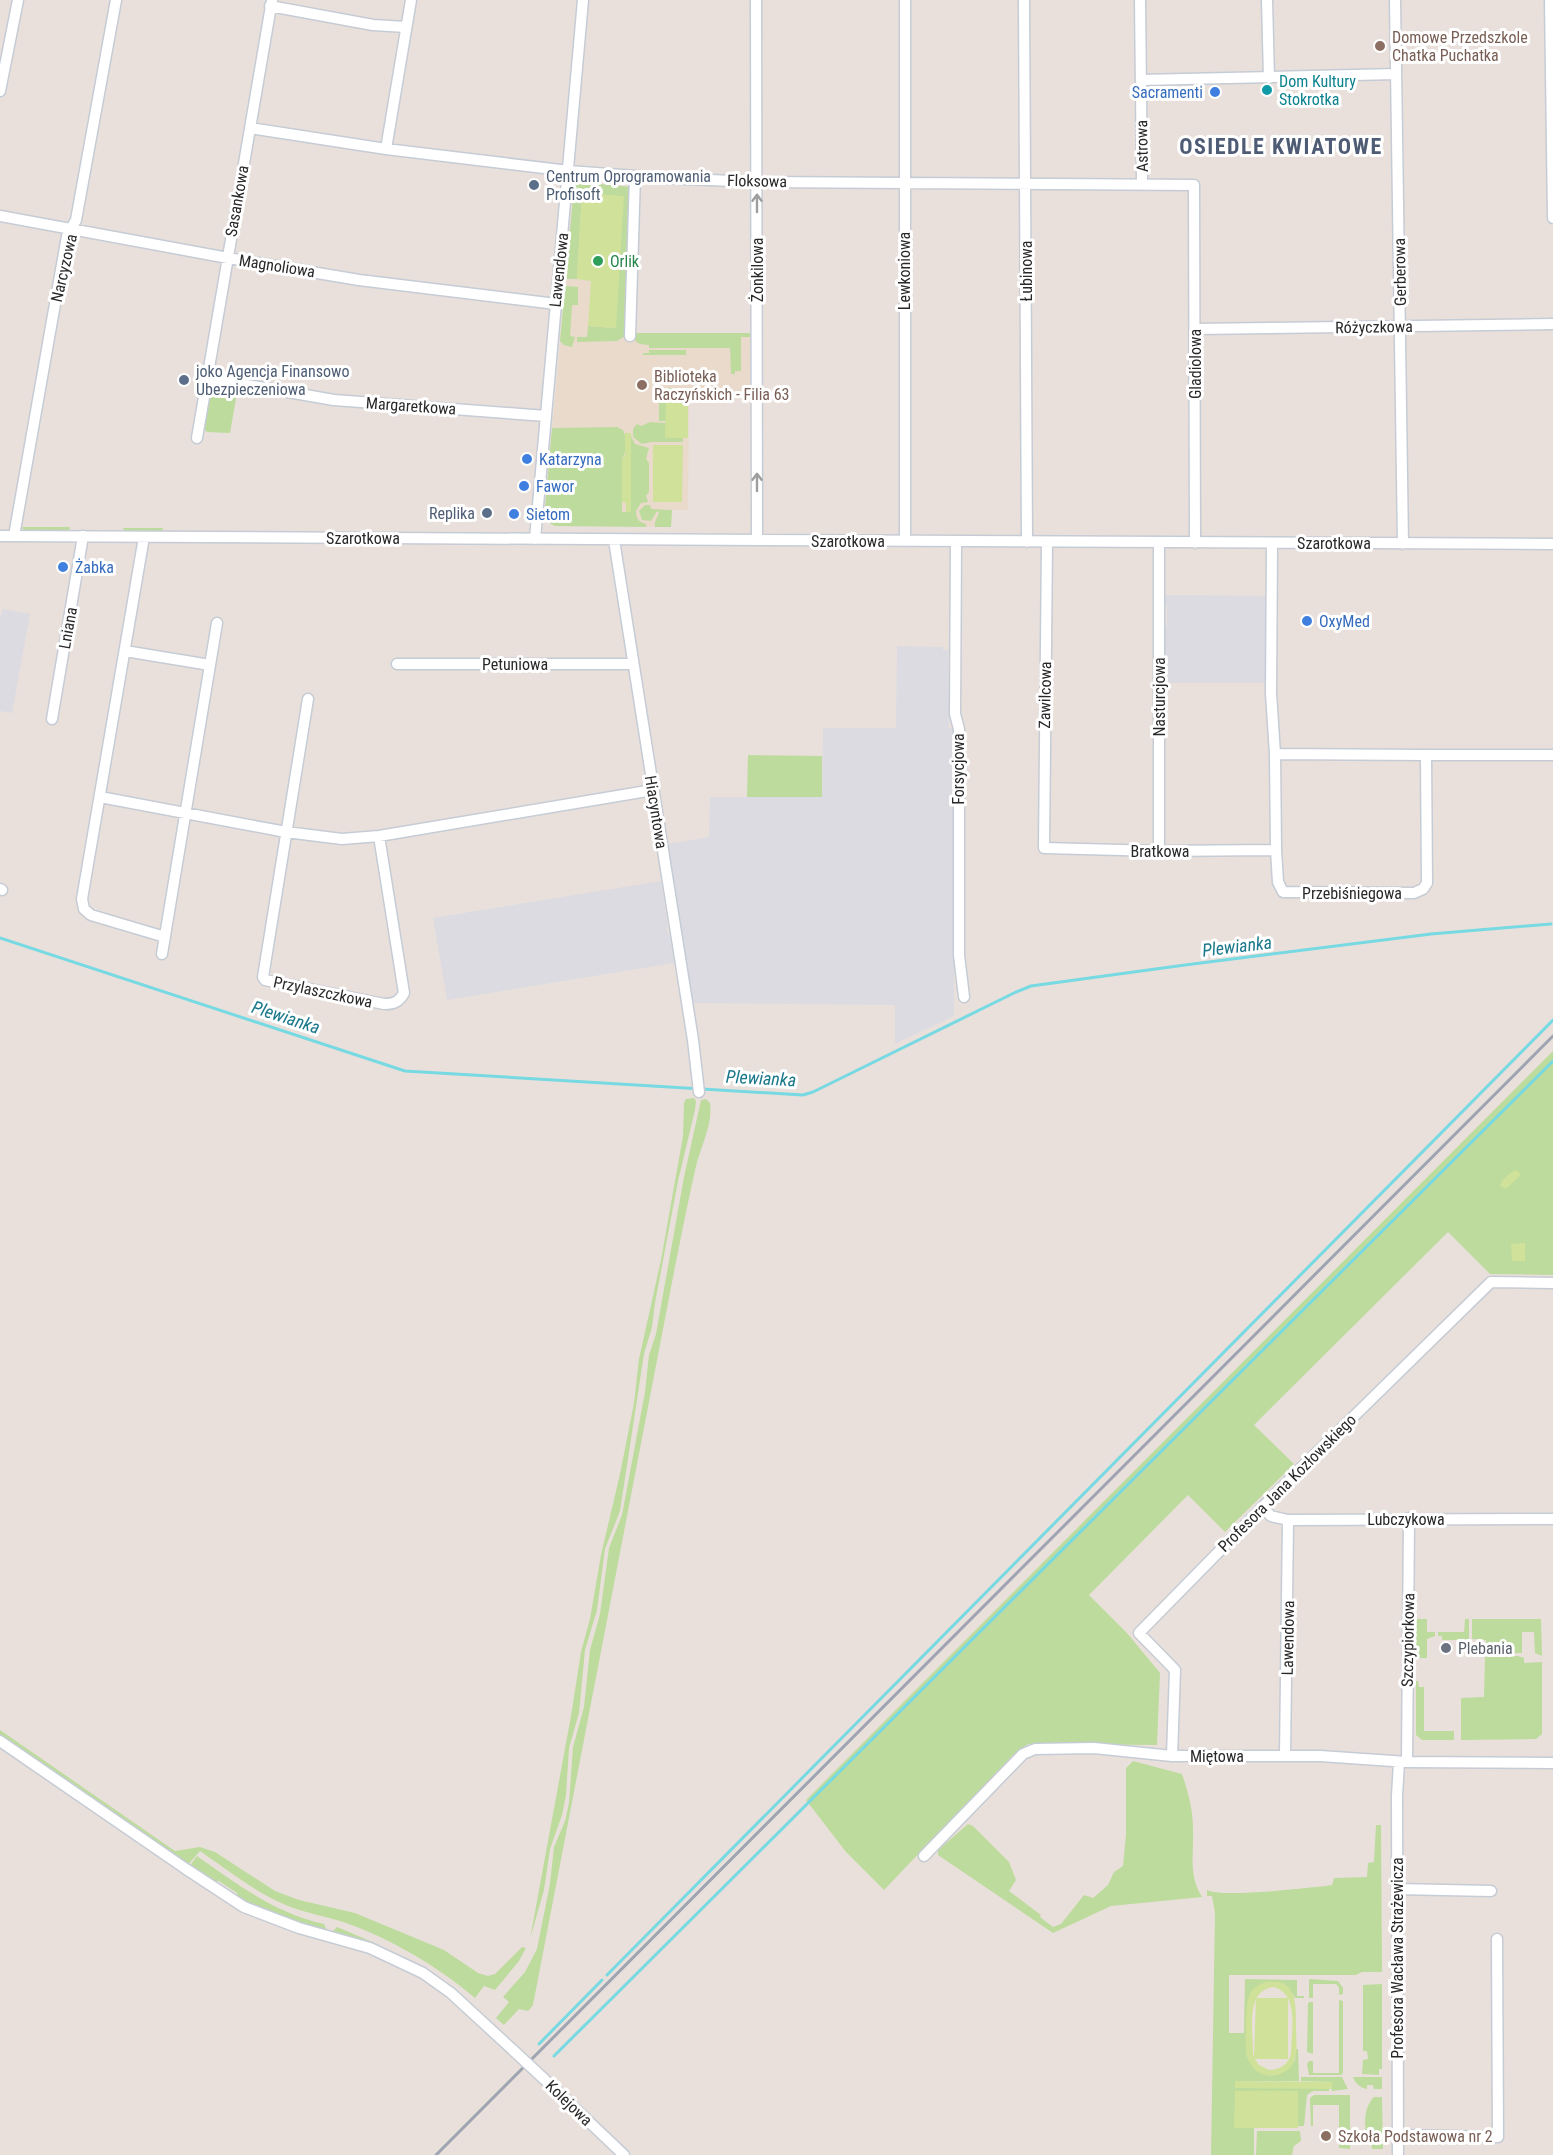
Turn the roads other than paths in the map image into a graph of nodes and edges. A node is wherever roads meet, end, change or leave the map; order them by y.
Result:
1 (18, 0) edge
2 (116, 0) edge
3 (411, 0) edge
4 (584, 0) edge
5 (756, 0) edge
6 (905, 0) edge
7 (1024, 0) edge
8 (1140, 0) edge
9 (1267, 0) edge
10 (1395, 0) edge
11 (1550, 0) edge
12 (271, 3) edge
13 (406, 27) junction
14 (1396, 74) junction
15 (1269, 78) junction
16 (1141, 80) junction
17 (0, 91) edge
18 (250, 128) junction
19 (386, 149) junction
20 (569, 171) junction
21 (635, 176) junction
22 (757, 182) junction
23 (904, 182) junction
24 (1142, 183) junction
25 (1026, 184) junction
26 (1194, 185) joint
27 (0, 216) edge
28 (1553, 218) edge
29 (70, 230) junction
30 (228, 258) junction
31 (556, 303) junction
32 (1553, 324) edge
33 (1400, 327) junction
34 (1195, 329) junction
35 (630, 336) dead end
36 (207, 378) junction
37 (546, 416) junction
38 (197, 438) dead end
39 (0, 536) edge
40 (14, 536) junction
41 (83, 536) junction
42 (144, 537) junction
43 (535, 539) junction
44 (614, 540) junction
45 (757, 540) junction
46 (906, 541) junction
47 (956, 542) junction
48 (1027, 542) junction
49 (1047, 542) junction
50 (1159, 543) junction
51 (1195, 543) junction
52 (1272, 543) junction
53 (1403, 544) junction
54 (1553, 544) edge
55 (217, 623) dead end
56 (125, 651) junction
57 (398, 664) dead end
58 (633, 664) junction
59 (210, 665) junction
60 (308, 699) dead end
61 (52, 719) dead end
62 (1275, 754) junction
63 (1426, 755) junction
64 (1553, 755) edge
65 (653, 790) junction
66 (100, 797) junction
67 (185, 812) junction
68 (286, 832) junction
69 (379, 836) junction
70 (1044, 848) joint
71 (1276, 850) junction
72 (1159, 851) junction
73 (165, 938) junction
74 (162, 954) dead end
75 (964, 997) dead end
76 (699, 1088) dead end
77 (1553, 1283) edge
78 (1262, 1508) junction
79 (1409, 1518) junction
80 (1553, 1519) edge
81 (1288, 1520) junction
82 (0, 1741) edge
83 (1285, 1755) junction
84 (1172, 1756) junction
85 (1403, 1762) junction
86 (1553, 1763) edge
87 (924, 1856) dead end
88 (1397, 1889) junction
89 (1491, 1891) dead end
90 (1497, 1939) dead end
91 (1398, 2135) junction
92 (624, 2155) edge
93 (1398, 2155) edge

1 - 17 street
2 - 29 street, Narcyzowa
3 - 13 street
4 - 20 street, Lawendowa
5 - 22 street, Żonkilowa
6 - 23 street, Lewkoniowa
7 - 25 street, Łubinowa
8 - 16 street, Astrowa
9 - 15 street
10 - 14 street, Gerberowa
11 - 28 street
12 - 13 street
12 - 18 street, Sasankowa
13 - 19 street
14 - 15 street
14 - 33 street, Gerberowa
15 - 16 street
16 - 24 street, Astrowa
18 - 19 street, Floksowa
18 - 30 street, Sasankowa
19 - 20 street, Floksowa
20 - 21 street, Floksowa
20 - 31 street, Lawendowa
21 - 22 street, Floksowa
21 - 35 street
22 - 23 street, Floksowa
45 -> 22 street, Żonkilowa
23 - 25 street, Floksowa
23 - 46 street, Lewkoniowa
24 - 25 street, Floksowa
24 - 26 street, Floksowa
25 - 48 street, Łubinowa
26 - 34 street, Gladiolowa
27 - 29 street, Magnoliowa
29 - 30 street, Magnoliowa
29 - 40 street, Narcyzowa
30 - 31 street, Magnoliowa
30 - 36 street, Sasankowa
31 - 37 street, Lawendowa
32 - 33 street, Różyczkowa
33 - 34 street, Różyczkowa
33 - 53 street, Gerberowa
34 - 51 street, Gladiolowa
36 - 37 street, Margaretkowa
36 - 38 street, Sasankowa
37 - 43 street, Lawendowa
39 - 40 street, Szarotkowa
40 - 41 street, Szarotkowa
41 - 42 street, Szarotkowa
41 - 61 street, Lniana
42 - 43 street, Szarotkowa
42 - 56 street
43 - 44 street, Szarotkowa
44 - 45 street, Szarotkowa
44 - 58 street, Hiacyntowa
45 - 46 street, Szarotkowa
46 - 47 street, Szarotkowa
47 - 48 street, Szarotkowa
47 - 75 street, Forsycjowa
48 - 49 street, Szarotkowa
49 - 50 street, Szarotkowa
49 - 70 street, Zawilcowa
50 - 51 street, Szarotkowa
50 - 72 street, Nasturcjowa
51 - 52 street, Szarotkowa
52 - 53 street, Szarotkowa
52 - 62 street, Przebiśniegowa
53 - 54 street, Szarotkowa
55 - 59 street
56 - 59 street
56 - 66 street
57 - 58 street, Petuniowa
58 - 65 street, Hiacyntowa
59 - 67 street
60 - 68 street
62 - 63 street
62 - 71 street, Przebiśniegowa
63 - 64 street
63 - 71 street, Przebiśniegowa
65 - 69 street
65 - 76 street, Hiacyntowa
66 - 67 street
66 - 73 street
67 - 68 street
67 - 73 street
68 - 69 street
68 - 69 street, Przylaszczkowa
70 - 72 street, Bratkowa
71 - 72 street, Bratkowa
73 - 74 street
77 - 78 street, Profesora Jana Kozłowskiego
78 - 81 street, Lubczykowa
78 - 84 street, Profesora Jana Kozłowskiego
79 - 80 street, Lubczykowa
79 - 81 street, Lubczykowa
79 - 85 street, Szczypiorkowa
81 - 83 street, Lawendowa
82 - 92 street, Kolejowa, bridge
83 - 84 street, Miętowa
83 - 85 street, Miętowa
84 - 87 street, Miętowa
85 - 86 street, Miętowa
85 - 88 street, Profesora Wacława Strażewicza
88 - 89 street
88 - 91 street, Profesora Wacława Strażewicza
90 - 91 street
91 - 93 street, Profesora Wacława Strażewicza

